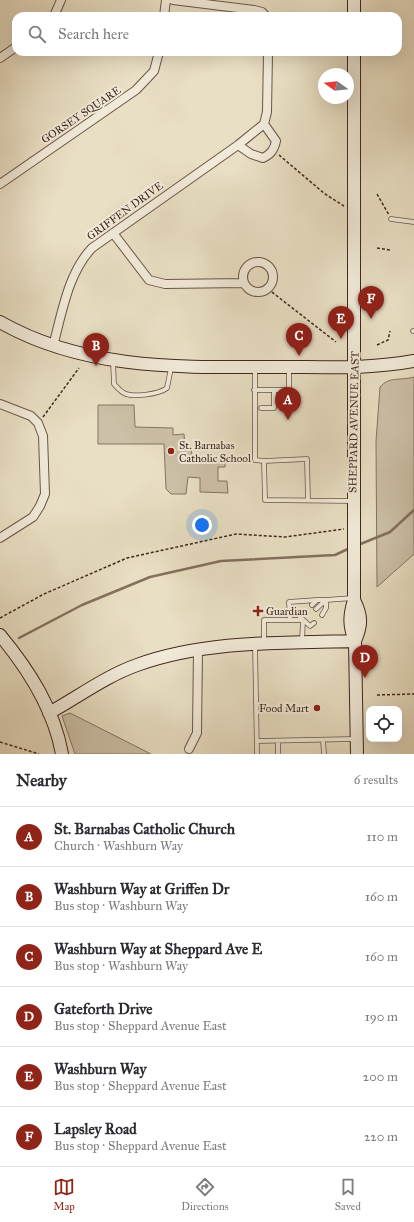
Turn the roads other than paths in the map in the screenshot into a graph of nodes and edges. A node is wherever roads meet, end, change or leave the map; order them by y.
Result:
1 (61, 0) edge
2 (166, 0) edge
3 (173, 0) edge
4 (354, 0) edge
5 (56, 12) edge
6 (164, 12) edge
7 (262, 12) edge
8 (354, 12) edge
9 (12, 50) edge
10 (158, 56) edge
11 (268, 56) edge
12 (354, 56) edge
13 (0, 58) edge
14 (264, 124) junction
15 (238, 145) junction
16 (0, 184) edge
17 (391, 219) road end
18 (414, 222) edge
19 (113, 232) junction
20 (244, 283) junction
21 (0, 322) edge
22 (53, 346) junction
23 (113, 361) junction
24 (414, 361) edge
25 (171, 367) junction
26 (255, 367) junction
27 (289, 367) junction
28 (354, 367) junction
29 (254, 390) junction
30 (274, 390) junction
31 (0, 404) edge
32 (261, 408) dead end
33 (264, 461) junction
34 (308, 500) junction
35 (354, 501) junction
36 (0, 538) edge
37 (354, 599) junction
38 (317, 600) junction
39 (326, 600) junction
40 (312, 605) dead end
41 (316, 609) dead end
42 (306, 615) dead end
43 (322, 615) dead end
44 (290, 620) junction
45 (303, 620) junction
46 (314, 623) dead end
47 (0, 635) edge
48 (355, 641) junction
49 (302, 642) junction
50 (260, 644) junction
51 (198, 650) junction
52 (49, 713) junction
53 (357, 739) junction
54 (323, 740) junction
55 (257, 741) junction
56 (278, 741) junction
57 (189, 749) dead end
58 (62, 754) edge
59 (257, 754) edge
60 (278, 754) edge
61 (324, 754) edge
62 (357, 754) edge

1 - 5 street
2 - 6 street
3 - 7 street
4 - 8 street
9 - 13 street
10 - 16 street, GORSEY SQUARE
11 - 14 street
12 - 28 street, SHEPPARD AVENUE EAST
14 - 15 street, GRIFFEN DRIVE
14 - 15 street
15 - 19 street, GRIFFEN DRIVE
17 - 18 lane
19 - 20 street
19 - 22 street, GRIFFEN DRIVE
20 - 20 street
21 - 22 street
22 - 23 street
23 - 25 street
23 - 25 lane
24 - 28 street
25 - 26 street
26 - 27 street
26 - 29 lane
27 - 28 street
27 - 30 lane
28 - 35 street, SHEPPARD AVENUE EAST
29 - 30 lane
29 - 33 lane
30 - 32 lane
31 - 36 street
33 - 34 lane
33 - 34 lane
34 - 35 lane
35 - 37 street, SHEPPARD AVENUE EAST
37 - 39 lane
37 - 48 street, SHEPPARD AVENUE EAST
38 - 39 lane
38 - 40 lane
38 - 44 lane
39 - 41 lane
39 - 43 lane
42 - 45 lane
44 - 45 lane
44 - 50 lane
45 - 46 lane
45 - 49 lane
47 - 52 street
48 - 49 street
48 - 53 street, SHEPPARD AVENUE EAST
49 - 50 street
50 - 51 street
50 - 55 lane
51 - 52 street
51 - 57 street
52 - 58 street
53 - 54 lane
53 - 62 street, SHEPPARD AVENUE EAST
54 - 56 lane
54 - 61 lane
55 - 56 lane
55 - 59 lane
56 - 60 lane

